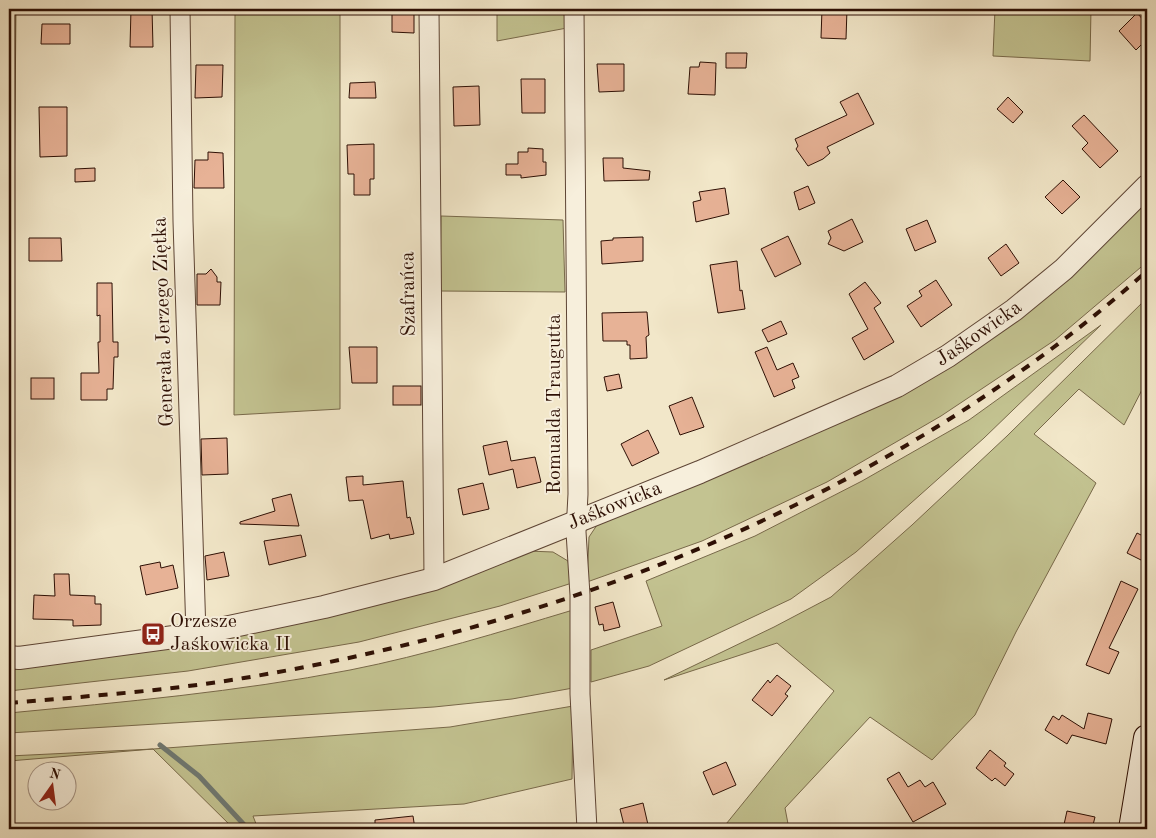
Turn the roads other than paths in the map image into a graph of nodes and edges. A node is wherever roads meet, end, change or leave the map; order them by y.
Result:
1 (180, 9) edge
2 (429, 9) edge
3 (574, 9) edge
4 (1147, 186) edge
5 (577, 523) junction
6 (434, 580) junction
7 (196, 634) junction
8 (9, 657) edge
9 (1147, 738) edge
10 (587, 829) edge
11 (1132, 829) edge

1 - 7 street, Generała Jerzego Ziętka
2 - 6 street, Szafrańca
3 - 5 street, Romualda Traugutta
4 - 5 street, Jaśkowicka
5 - 6 street, Jaśkowicka
5 - 10 street, Romualda Traugutta
6 - 7 street, Jaśkowicka
7 - 8 street, Jaśkowicka
9 - 11 main road

